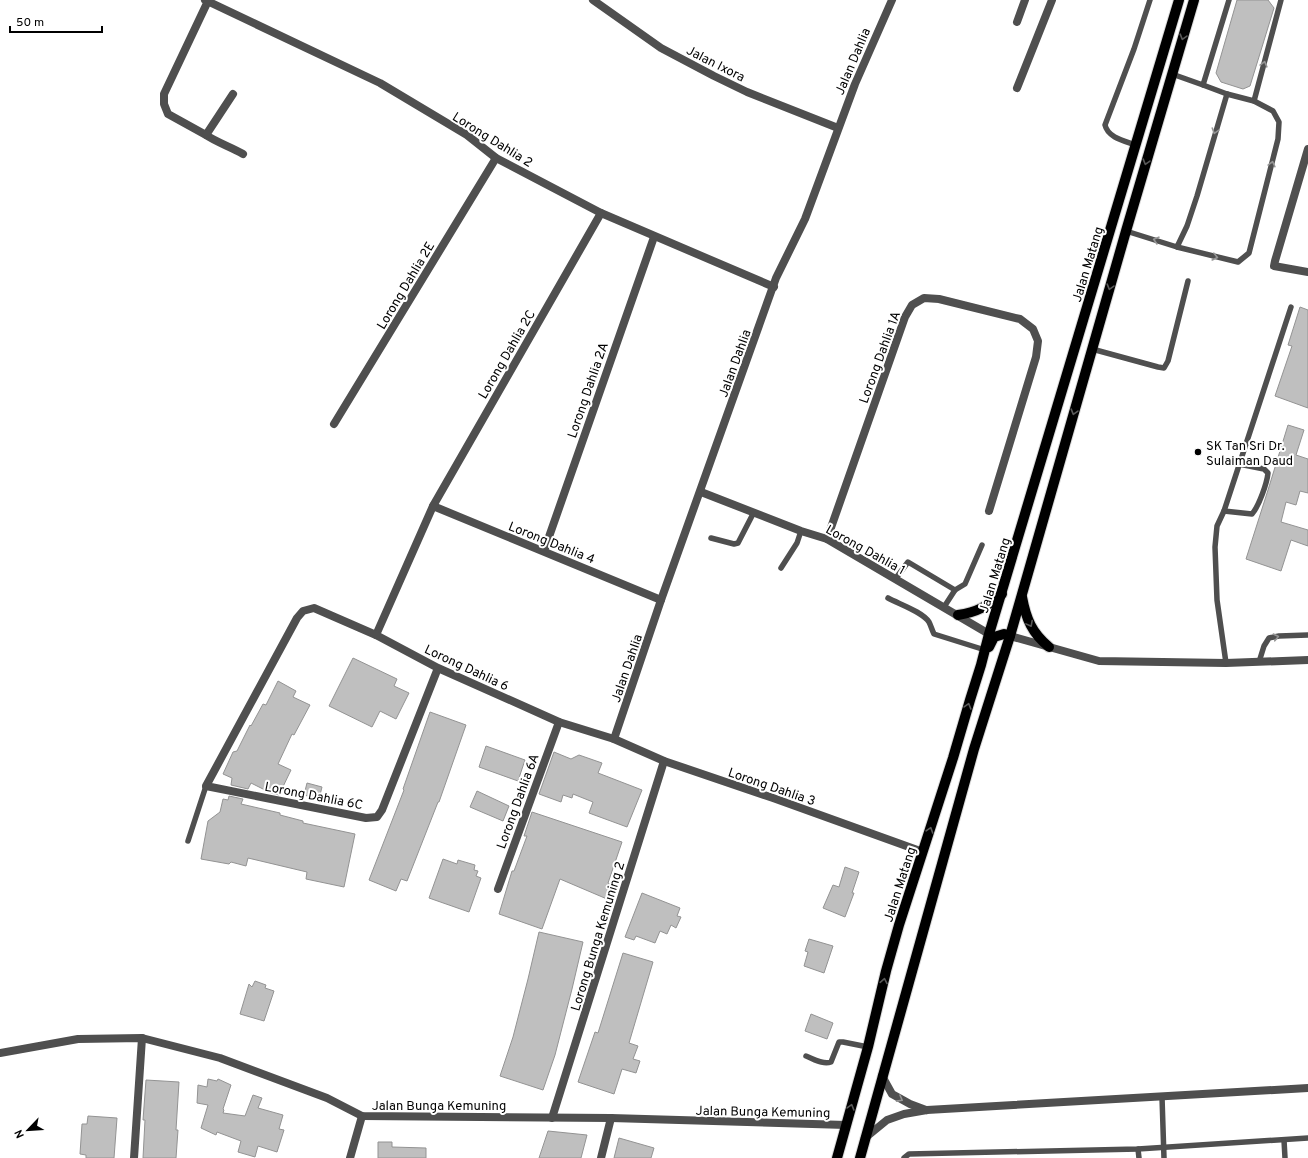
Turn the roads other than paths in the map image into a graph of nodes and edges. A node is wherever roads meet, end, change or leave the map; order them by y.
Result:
1 (593, 0) edge
2 (892, 0) edge
3 (1025, 0) edge
4 (1052, 0) edge
5 (1150, 0) edge
6 (1194, 0) edge
7 (1229, 0) edge
8 (1281, 0) edge
9 (207, 1) edge
10 (1176, 1) edge
11 (1017, 22) dead end
12 (1172, 74) junction
13 (1203, 85) junction
14 (1017, 88) dead end
15 (232, 94) dead end
16 (1227, 94) junction
17 (1254, 102) junction
18 (838, 128) junction
19 (206, 135) junction
20 (1136, 145) junction
21 (1308, 149) edge
22 (243, 154) dead end
23 (496, 158) junction
24 (600, 213) junction
25 (1126, 231) junction
26 (654, 236) junction
27 (1178, 247) junction
28 (1308, 272) edge
29 (1188, 281) dead end
30 (774, 286) junction
31 (1292, 307) dead end
32 (1092, 349) junction
33 (334, 424) dead end
34 (1239, 464) junction
35 (701, 492) junction
36 (433, 506) junction
37 (989, 511) dead end
38 (1224, 511) junction
39 (754, 512) junction
40 (802, 531) junction
41 (711, 538) dead end
42 (827, 539) junction
43 (982, 545) dead end
44 (544, 551) junction
45 (781, 568) dead end
46 (896, 578) junction
47 (955, 590) junction
48 (1002, 594) junction
49 (1022, 595) junction
50 (888, 598) dead end
51 (661, 600) junction
52 (944, 606) junction
53 (958, 615) junction
54 (989, 634) junction
55 (376, 635) junction
56 (1308, 635) edge
57 (1010, 636) junction
58 (1049, 647) junction
59 (985, 650) junction
60 (1308, 660) edge
61 (1259, 662) junction
62 (1226, 663) junction
63 (981, 665) junction
64 (438, 668) junction
65 (559, 722) junction
66 (614, 740) junction
67 (664, 761) junction
68 (206, 786) junction
69 (188, 841) dead end
70 (922, 852) junction
71 (498, 889) dead end
72 (142, 1038) junction
73 (868, 1047) junction
74 (0, 1053) edge
75 (806, 1056) dead end
76 (882, 1076) junction
77 (1308, 1088) edge
78 (1162, 1097) junction
79 (927, 1110) junction
80 (362, 1116) junction
81 (552, 1118) junction
82 (611, 1118) junction
83 (846, 1125) junction
84 (865, 1138) junction
85 (1308, 1138) edge
86 (1284, 1140) junction
87 (1164, 1147) junction
88 (1138, 1149) junction
89 (1021, 1152) junction
90 (134, 1158) edge
91 (350, 1158) edge
92 (601, 1158) edge
93 (837, 1158) edge
94 (860, 1158) edge
95 (904, 1158) edge
96 (1022, 1158) edge
97 (1138, 1158) edge
98 (1164, 1158) edge
99 (1285, 1158) edge

1 - 18 street, Jalan Ixora
2 - 18 street, Jalan Dahlia
3 - 11 street
4 - 14 street
5 - 20 lane
6 -> 12 main road
7 - 13 lane
17 -> 8 lane
9 - 19 street
9 - 23 street, Lorong Dahlia 2
10 - 20 main road, Jalan Matang
12 - 13 lane
12 -> 25 main road
13 - 16 lane
15 - 19 street
16 - 17 lane
16 -> 27 lane
27 -> 17 lane
18 - 30 street, Jalan Dahlia
19 - 22 street
20 - 48 main road, Jalan Matang
21 - 28 street
23 - 24 street, Lorong Dahlia 2
23 - 33 street, Lorong Dahlia 2E
24 - 26 street, Lorong Dahlia 2
24 - 36 street, Lorong Dahlia 2C
27 -> 25 lane
25 -> 32 main road
26 - 30 street, Lorong Dahlia 2
26 - 44 street, Lorong Dahlia 2A
29 - 32 lane
30 - 35 street, Jalan Dahlia
31 - 34 lane
32 -> 49 main road
34 - 38 lane
34 - 38 lane
35 - 39 street, Lorong Dahlia 1
35 - 51 street, Jalan Dahlia
36 - 44 street, Lorong Dahlia 4
36 - 55 street, Lorong Dahlia 2C
37 - 42 street, Lorong Dahlia 1A
38 - 62 lane
39 - 40 street, Lorong Dahlia 1
39 - 41 lane
40 - 42 street, Lorong Dahlia 1
40 - 45 lane
42 - 46 street, Lorong Dahlia 1
43 - 47 lane
44 - 51 street, Lorong Dahlia 4
46 - 47 lane
46 - 52 street, Lorong Dahlia 1
47 - 52 lane
48 - 53 main road
48 - 54 main road, Jalan Matang
49 - 57 main road
49 -> 58 main road
50 - 59 lane
51 - 66 street, Jalan Dahlia
52 - 53 street, Lorong Dahlia 1
53 - 54 street, Lorong Dahlia 1
54 - 59 main road, Jalan Matang
55 - 64 street, Lorong Dahlia 6
55 - 68 street, Lorong Dahlia 6
61 -> 56 lane
57 - 58 street
57 - 63 main road
57 - 76 main road
58 - 62 street
59 - 63 main road, Jalan Matang
60 - 61 street
61 - 62 street
70 -> 63 main road, Jalan Matang
64 - 65 street, Lorong Dahlia 6
64 - 68 street, Lorong Dahlia 6C
65 - 66 street, Lorong Dahlia 6
65 - 71 street, Lorong Dahlia 6A
66 - 67 street, Lorong Dahlia 3
67 - 70 street, Lorong Dahlia 3
67 - 81 street, Lorong Bunga Kemuning 2
68 - 69 lane
73 -> 70 main road, Jalan Matang
72 - 74 street, Jalan Bunga Kemuning
72 - 80 street, Jalan Bunga Kemuning
72 - 90 street
73 - 75 lane
83 -> 73 main road, Jalan Matang
76 -> 79 street
76 - 84 main road
77 - 78 street
78 - 79 street
78 - 87 lane
79 - 84 street
80 - 81 street, Jalan Bunga Kemuning
80 - 91 street
81 - 82 street, Jalan Bunga Kemuning
82 - 83 street, Jalan Bunga Kemuning
82 - 92 street
83 - 93 main road, Jalan Matang
84 - 94 main road
85 - 86 lane
86 - 87 lane
86 - 99 lane
87 - 88 lane
87 - 98 lane
88 - 89 lane
88 - 97 lane
89 - 95 lane
89 - 96 lane

